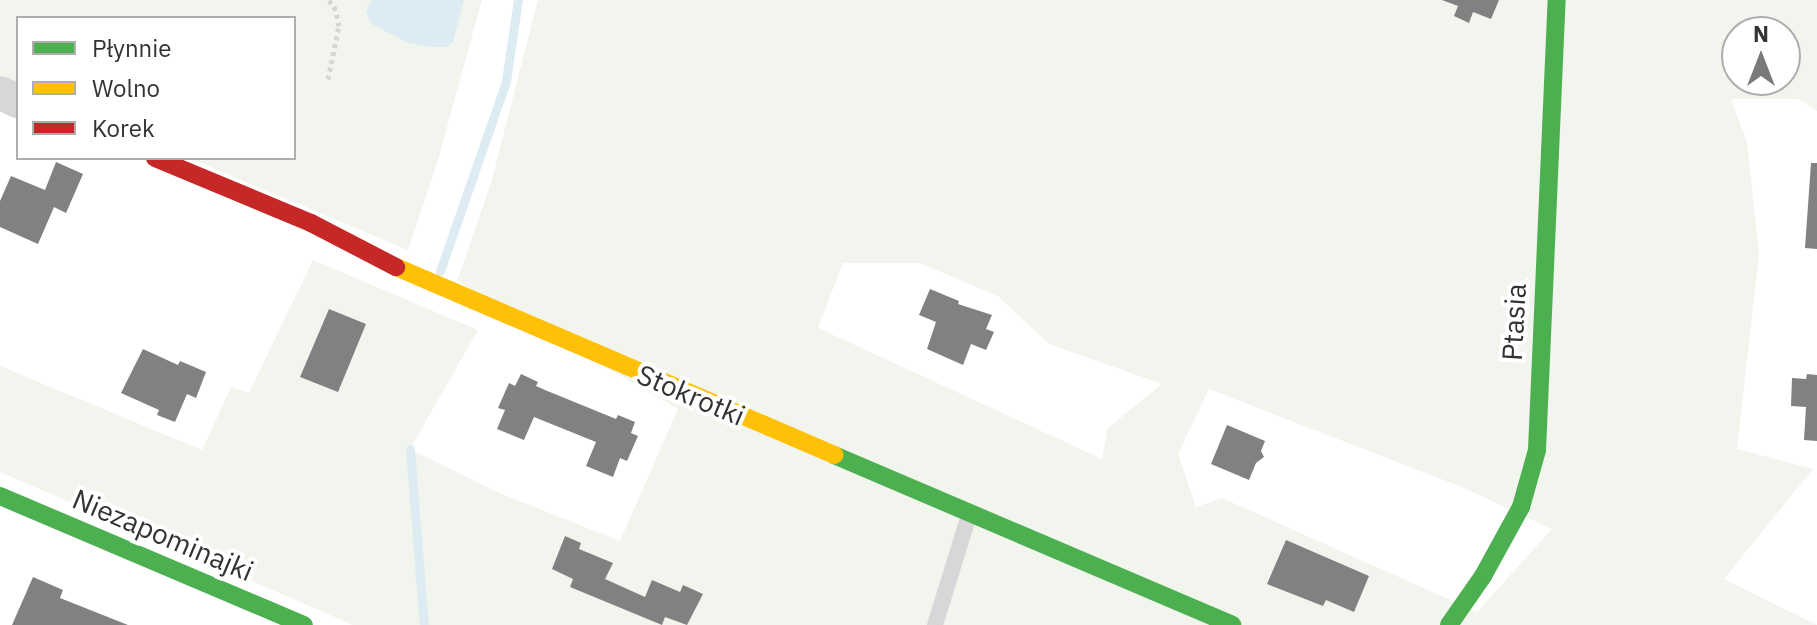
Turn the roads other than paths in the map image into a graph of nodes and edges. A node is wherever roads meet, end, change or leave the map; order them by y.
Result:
1 (1557, 0) edge
2 (160, 160) edge
3 (0, 496) edge
4 (969, 515) junction
5 (304, 625) edge
6 (935, 625) edge
7 (1232, 625) edge
8 (1449, 625) edge

1 - 8 street, Ptasia
2 - 4 street, Stokrotki
3 - 5 street, Niezapominajki
4 - 6 lane
4 - 7 street, Stokrotki

